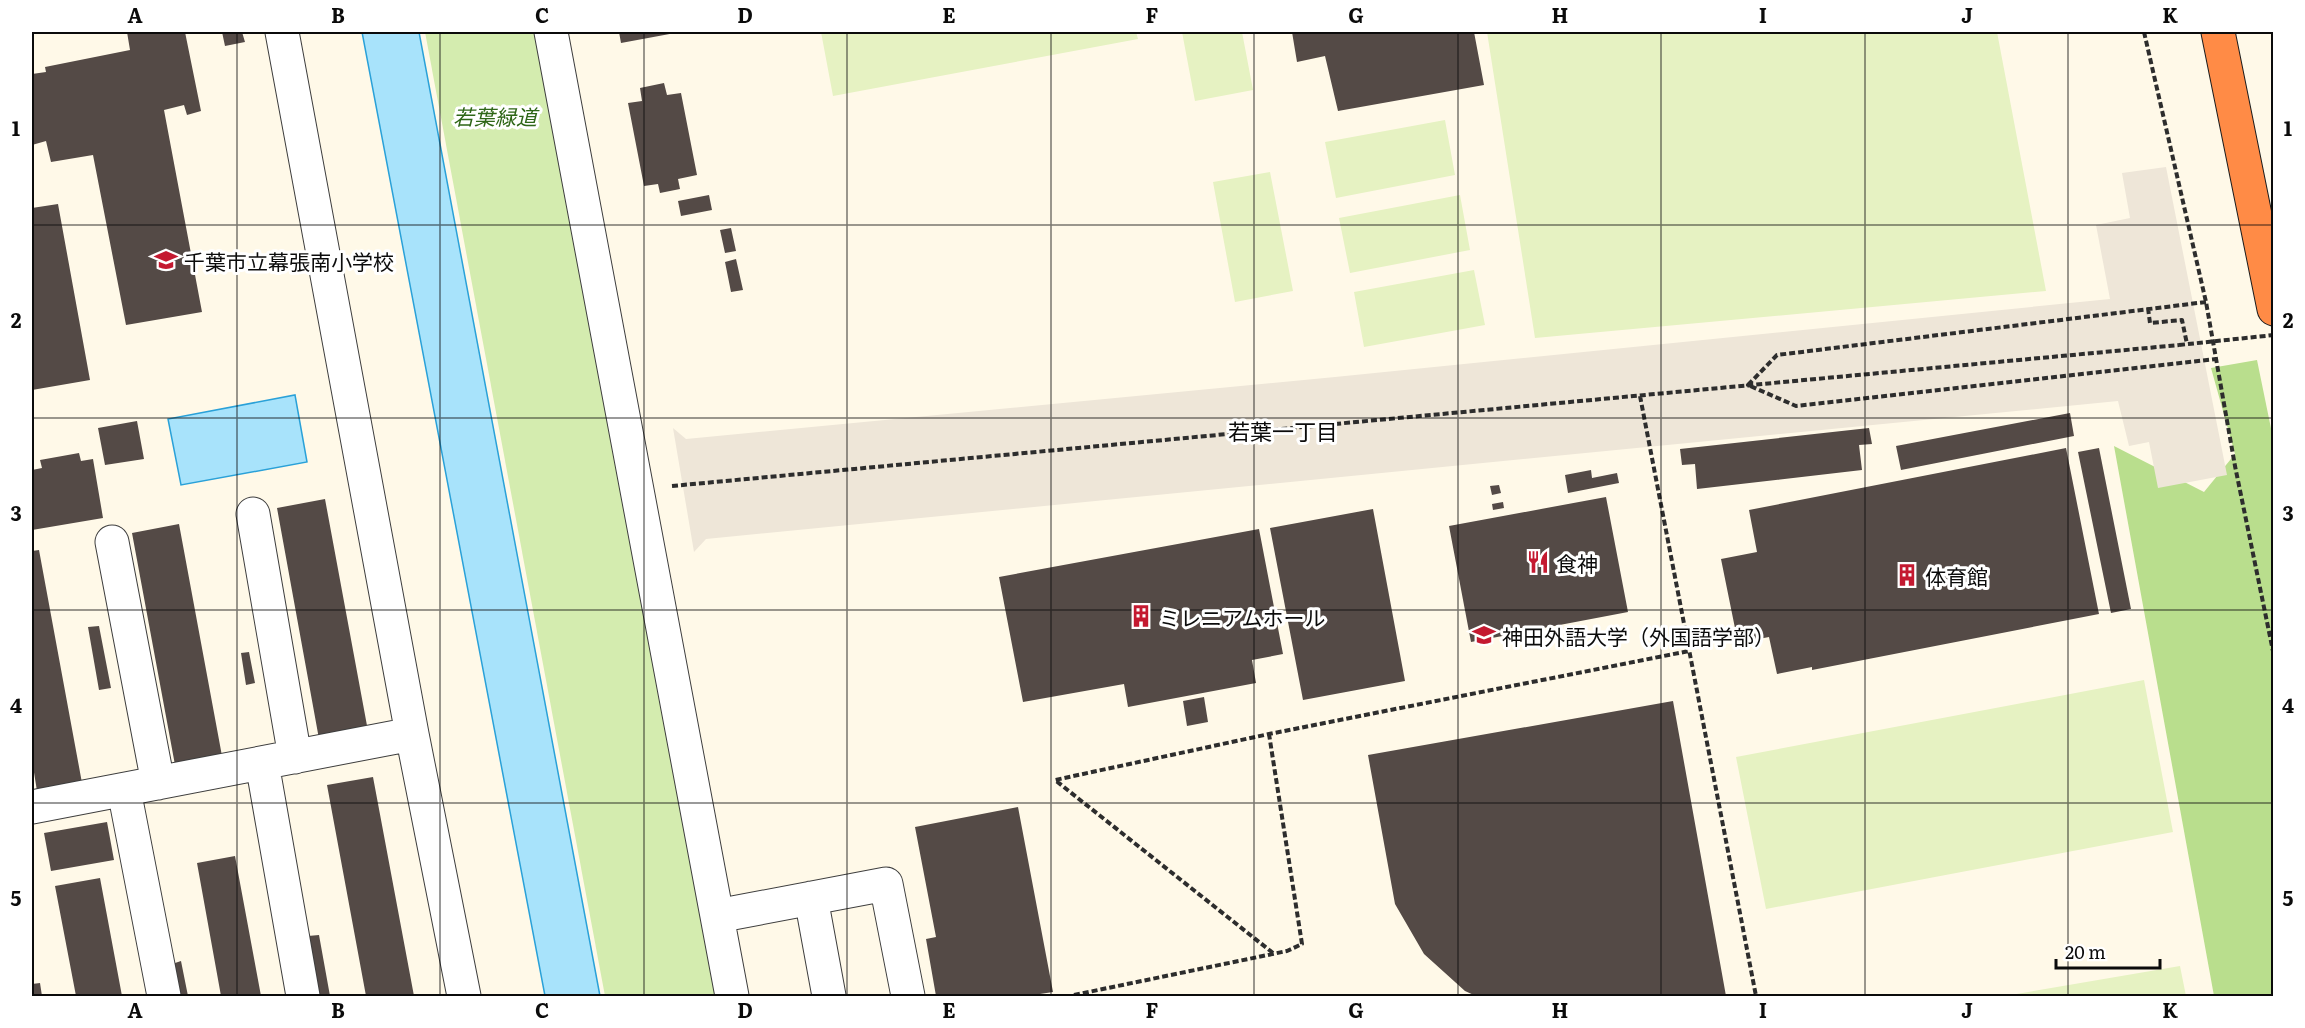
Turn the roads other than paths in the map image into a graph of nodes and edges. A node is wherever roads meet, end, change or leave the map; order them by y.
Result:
1 (282, 32) edge
2 (551, 32) edge
3 (2218, 32) edge
4 (2233, 32) edge
5 (2274, 195) edge
6 (2274, 309) edge
7 (253, 514) dead end
8 (112, 542) dead end
9 (412, 734) junction
10 (295, 757) junction
11 (262, 763) junction
12 (158, 783) junction
13 (124, 790) junction
14 (32, 807) edge
15 (811, 898) junction
16 (717, 916) junction
17 (164, 996) edge
18 (303, 996) edge
19 (464, 996) edge
20 (732, 996) edge
21 (830, 996) edge
22 (908, 996) edge

1 - 9 street
2 - 16 street
3 - 6 highway
4 - 5 highway
7 - 10 street
8 - 12 street
9 - 10 street
9 - 19 street
10 - 11 street
11 - 12 street
11 - 18 street
12 - 13 street
13 - 14 street
13 - 17 street
15 - 16 street
15 - 21 street
15 - 22 street
16 - 20 street

